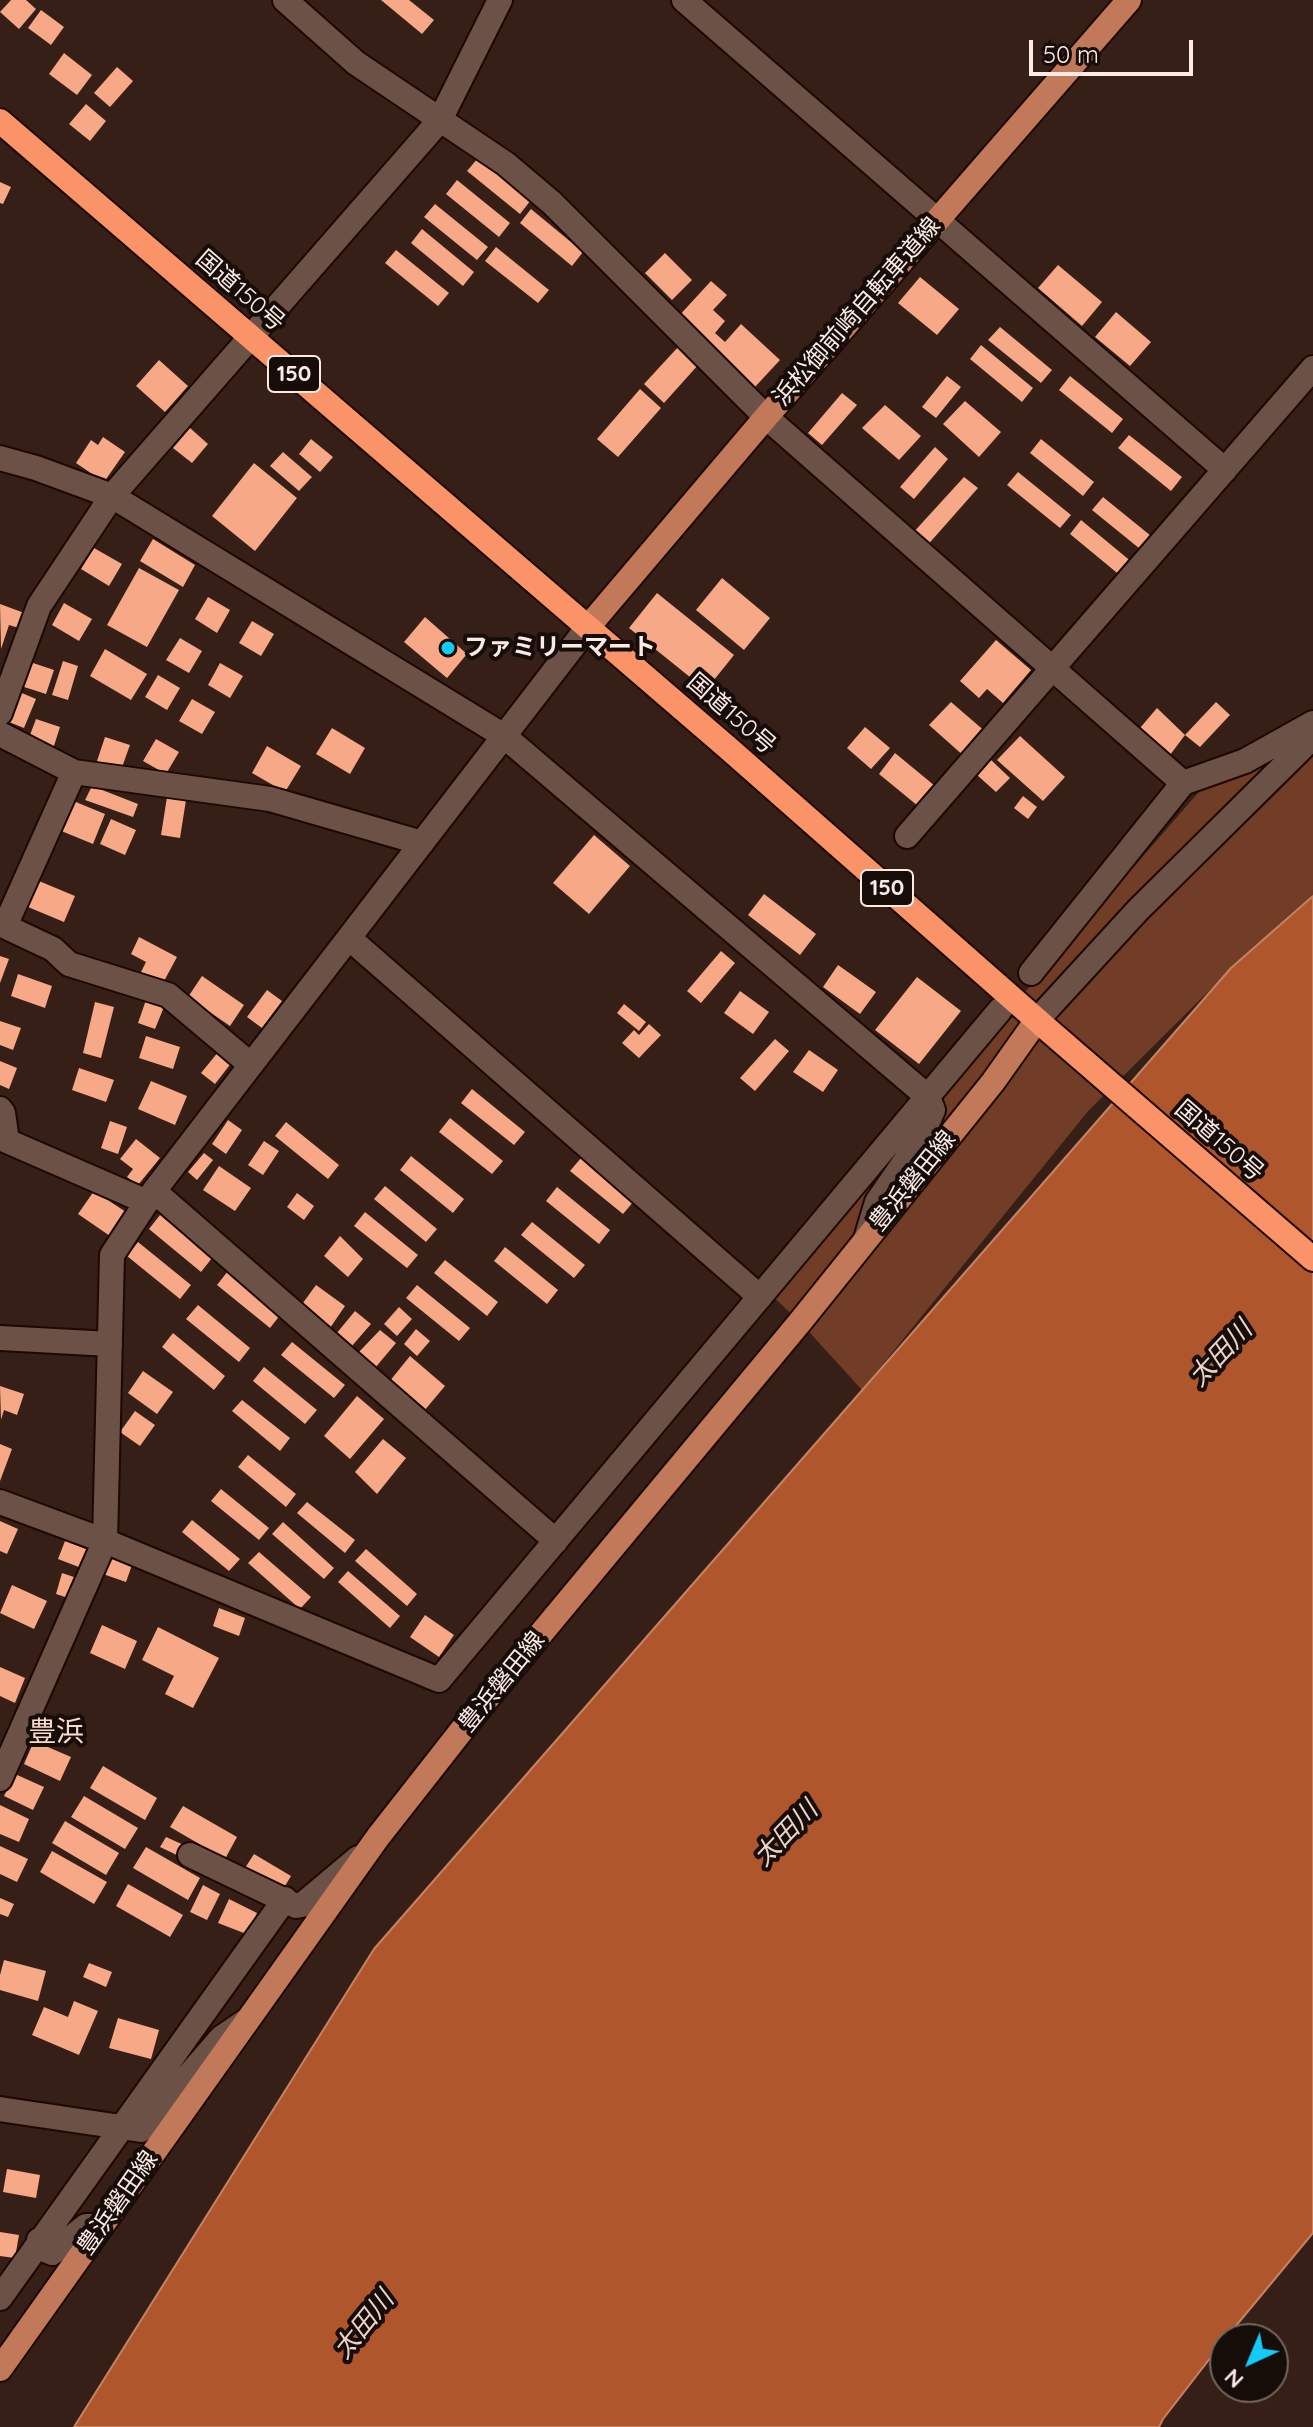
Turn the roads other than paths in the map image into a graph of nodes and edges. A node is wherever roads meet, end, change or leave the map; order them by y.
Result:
1 (285, 0) edge
2 (500, 0) edge
3 (684, 0) edge
4 (1129, 0) edge
5 (440, 120) junction
6 (0, 121) edge
7 (938, 219) junction
8 (251, 337) junction
9 (1313, 368) edge
10 (766, 417) junction
11 (0, 458) edge
12 (1225, 470) junction
13 (112, 496) junction
14 (588, 627) junction
15 (1054, 669) junction
16 (0, 713) edge
17 (1313, 723) edge
18 (0, 734) edge
19 (504, 736) junction
20 (1313, 737) edge
21 (74, 772) junction
22 (1183, 783) junction
23 (907, 836) dead end
24 (422, 843) junction
25 (3, 925) edge
26 (349, 938) junction
27 (1031, 973) dead end
28 (1000, 1010) dead end
29 (1042, 1024) junction
30 (251, 1065) junction
31 (928, 1097) junction
32 (0, 1109) edge
33 (151, 1196) junction
34 (865, 1241) junction
35 (1313, 1259) edge
36 (760, 1297) junction
37 (0, 1338) edge
38 (110, 1344) junction
39 (0, 1502) edge
40 (105, 1541) junction
41 (556, 1541) junction
42 (8, 1740) edge
43 (0, 1779) edge
44 (369, 1849) junction
45 (190, 1855) dead end
46 (285, 1899) junction
47 (248, 2020) junction
48 (0, 2109) edge
49 (123, 2127) junction
50 (101, 2226) junction
51 (39, 2240) junction
52 (0, 2298) edge
53 (0, 2369) edge

1 - 5 street
2 - 5 street
3 - 7 street
4 - 7 main road, 浜松御前崎自転車道線
5 - 8 street
5 - 10 street
6 - 8 highway, 国道150号 / 150
7 - 10 main road, 浜松御前崎自転車道線
7 - 12 street
8 - 13 street
8 - 14 highway, 国道150号 / 150
9 - 12 street
10 - 14 main road, 浜松御前崎自転車道線
10 - 15 street
11 - 13 street
12 - 15 street
13 - 16 street
13 - 19 street
14 - 19 street
14 - 29 highway, 国道150号 / 150
15 - 22 street
15 - 23 street
17 - 22 street
18 - 21 street
19 - 24 street
19 - 31 street
20 - 29 street
21 - 24 street
21 - 25 street
22 - 27 street
24 - 26 street
25 - 30 street
26 - 30 street
26 - 36 street
28 - 31 street
29 - 34 main road, 豊浜磐田線
29 - 35 highway, 国道150号 / 150
30 - 33 street
31 - 34 street
31 - 36 street
32 - 33 street
33 - 38 street
33 - 41 street
34 - 44 main road, 豊浜磐田線
36 - 41 street
37 - 38 street
38 - 40 street
39 - 40 street
40 - 41 street
40 - 42 street
42 - 43 street
44 - 46 street
44 - 47 main road, 豊浜磐田線
45 - 46 street
46 - 49 street
47 - 49 street
47 - 50 main road, 豊浜磐田線
48 - 49 street
49 - 51 street
50 - 51 street
50 - 53 main road, 豊浜磐田線
51 - 52 street

